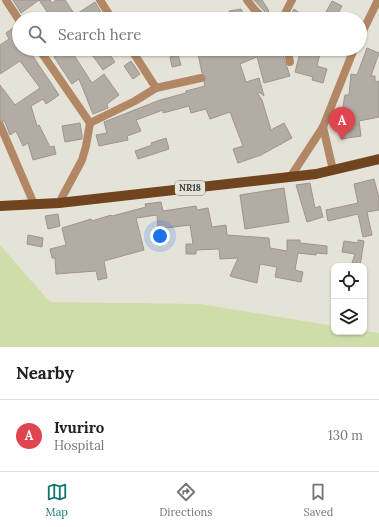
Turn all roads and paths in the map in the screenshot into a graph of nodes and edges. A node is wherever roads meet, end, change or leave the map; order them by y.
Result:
1 (6, 0) edge
2 (100, 0) edge
3 (247, 0) edge
4 (292, 0) edge
5 (378, 0) edge
6 (14, 12) edge
7 (108, 12) edge
8 (257, 12) edge
9 (286, 12) edge
10 (367, 23) edge
11 (44, 56) edge
12 (135, 56) edge
13 (289, 56) edge
14 (351, 56) edge
15 (290, 62) dead end
16 (201, 78) dead end
17 (156, 88) junction
18 (90, 123) junction
19 (0, 125) edge
20 (323, 127) junction
21 (379, 159) edge
22 (333, 170) junction
23 (291, 176) junction
24 (59, 203) junction
25 (34, 204) junction
26 (0, 206) edge

1 - 6 street
2 - 7 street
3 - 8 street
4 - 9 street
5 - 10 street
11 - 18 street
12 - 17 street
13 - 15 street
14 - 20 street
16 - 17 street
17 - 18 street
18 - 24 street
19 - 25 street
20 - 22 street
20 - 23 street
21 - 22 main road, NR18
22 - 23 main road, NR18
23 - 24 main road, NR18
24 - 25 main road, NR18
25 - 26 main road, NR18

